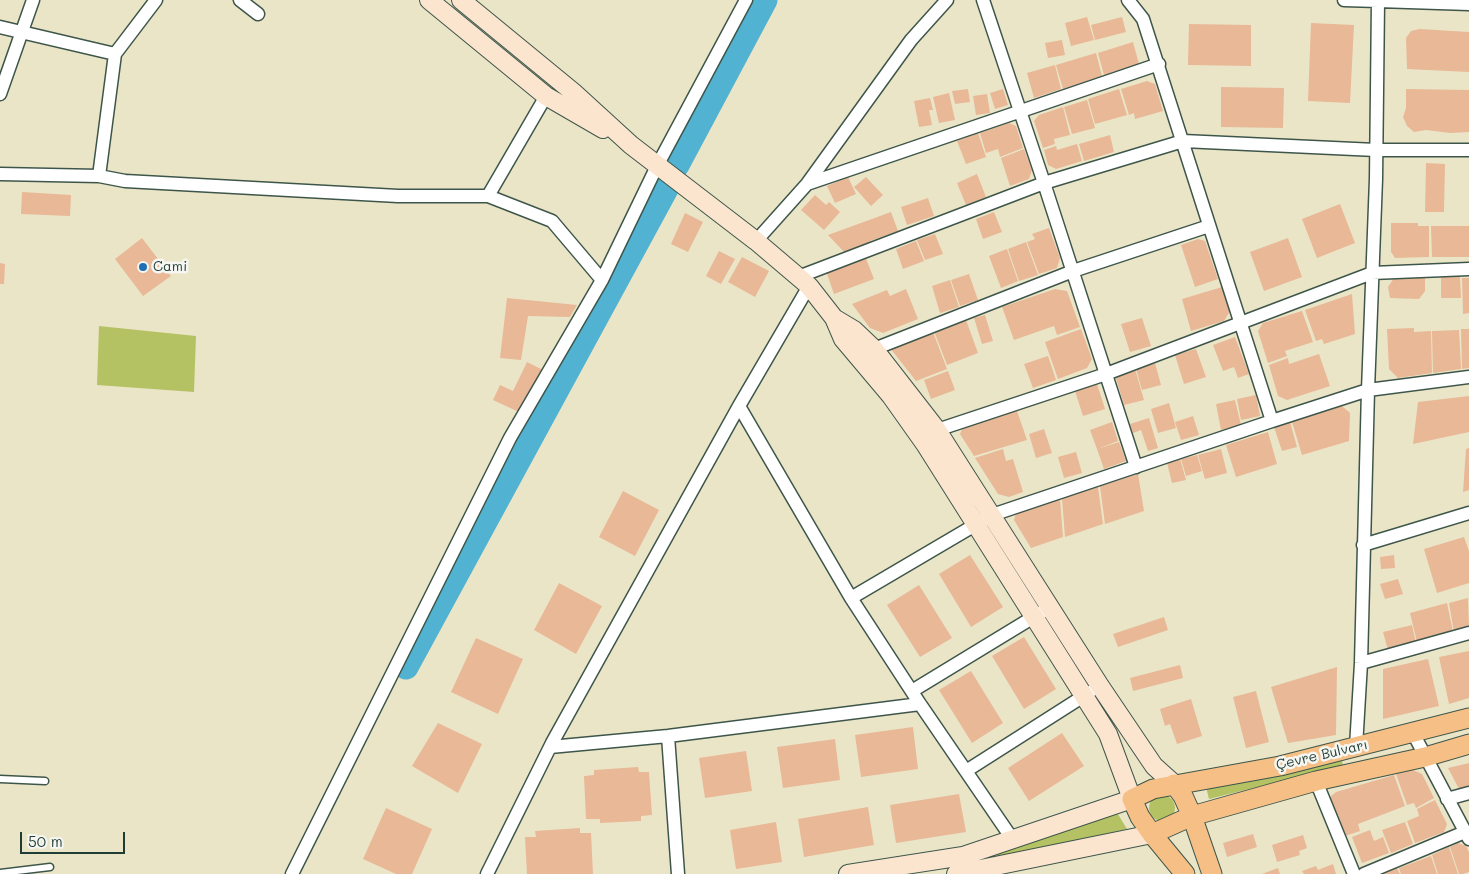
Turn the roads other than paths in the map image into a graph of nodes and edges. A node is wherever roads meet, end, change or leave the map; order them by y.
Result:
1 (33, 0) edge
2 (156, 0) edge
3 (240, 0) edge
4 (428, 0) edge
5 (461, 0) edge
6 (746, 0) edge
7 (947, 0) edge
8 (983, 0) edge
9 (1128, 0) edge
10 (1344, 0) edge
11 (1378, 1) junction
12 (1469, 4) edge
13 (258, 14) dead end
14 (0, 26) edge
15 (22, 32) junction
16 (115, 54) junction
17 (1159, 64) junction
18 (0, 94) edge
19 (546, 96) junction
20 (1020, 110) junction
21 (1183, 141) junction
22 (631, 145) junction
23 (1376, 150) junction
24 (1469, 150) edge
25 (657, 166) junction
26 (0, 174) edge
27 (99, 176) junction
28 (1044, 183) junction
29 (807, 184) junction
30 (488, 196) junction
31 (1209, 226) junction
32 (756, 241) junction
33 (1469, 269) edge
34 (1073, 272) junction
35 (1372, 273) junction
36 (602, 280) junction
37 (804, 281) junction
38 (834, 318) junction
39 (1240, 323) junction
40 (874, 349) junction
41 (1106, 374) junction
42 (1469, 377) edge
43 (1368, 390) junction
44 (740, 406) junction
45 (1272, 421) junction
46 (937, 430) junction
47 (1136, 467) junction
48 (1469, 513) edge
49 (992, 515) junction
50 (976, 524) junction
51 (1363, 545) junction
52 (851, 598) junction
53 (1050, 607) junction
54 (1035, 617) junction
55 (1469, 633) edge
56 (1361, 663) junction
57 (1100, 686) junction
58 (912, 691) junction
59 (1084, 696) junction
60 (920, 704) junction
61 (1469, 718) edge
62 (1413, 733) junction
63 (668, 736) junction
64 (1469, 744) edge
65 (550, 747) junction
66 (1356, 747) junction
67 (1424, 757) junction
68 (966, 772) junction
69 (0, 779) edge
70 (45, 780) dead end
71 (1316, 781) junction
72 (1174, 784) junction
73 (1469, 793) edge
74 (1132, 799) junction
75 (1447, 799) junction
76 (1192, 816) junction
77 (1152, 834) junction
78 (1467, 836) edge
79 (1013, 840) junction
80 (50, 867) dead end
81 (988, 871) edge
82 (0, 873) edge
83 (292, 874) edge
84 (487, 874) edge
85 (678, 874) edge
86 (848, 874) edge
87 (956, 874) edge
88 (1185, 874) edge
89 (1212, 874) edge
90 (1354, 874) edge
91 (1364, 874) edge

1 - 15 street
2 - 16 street
3 - 13 street
4 - 19 main road
5 - 22 main road
6 - 25 street
7 - 29 street
8 - 20 street
9 - 17 street
10 - 11 street
11 - 12 street
11 - 23 street
14 - 15 street
15 - 16 street
15 - 18 street
16 - 27 street
17 - 20 street
17 - 21 street
19 - 22 main road
19 - 30 street
20 - 28 street
20 - 29 street
21 - 23 street
21 - 28 street
21 - 31 street
22 - 25 main road
23 - 24 street
23 - 35 street
25 - 32 main road
25 - 36 street
26 - 27 street
27 - 30 street
28 - 34 street
28 - 37 street
29 - 32 street
30 - 36 street
31 - 34 street
31 - 39 street
32 - 37 main road
33 - 35 street
34 - 40 street
34 - 41 street
35 - 39 street
35 - 43 street
36 - 83 street
37 - 38 main road
37 - 44 street
38 - 40 main road
38 - 50 main road
39 - 41 street
39 - 45 street
40 - 46 main road
41 - 46 street
41 - 47 street
42 - 43 street
43 - 45 street
43 - 51 street
44 - 52 street
44 - 65 street
45 - 47 street
46 - 49 main road
47 - 49 street
48 - 51 street
49 - 50 street
49 - 53 main road
50 - 52 street
50 - 54 main road
51 - 56 street
52 - 58 street
53 - 54 street
53 - 57 main road
54 - 58 street
54 - 59 main road
55 - 56 street
56 - 66 street
57 - 59 street
57 - 72 main road
58 - 60 street
59 - 68 street
59 - 74 main road
60 - 63 street
60 - 68 street
61 - 62 main road, Çevre Bulvarı
62 - 66 main road, Çevre Bulvarı
62 - 67 street
63 - 65 street
63 - 85 street
64 - 67 main road, Çevre Bulvarı
65 - 84 street
66 - 72 main road, Çevre Bulvarı
67 - 71 main road, Çevre Bulvarı
67 - 75 street
68 - 79 street
69 - 70 lane
71 - 76 main road, Çevre Bulvarı
71 - 90 street
72 - 74 main road, Çevre Bulvarı
72 - 76 main road
73 - 75 street
74 - 77 main road
74 - 79 main road
75 - 78 street
76 - 77 main road, Çevre Bulvarı
76 - 89 main road
77 - 81 main road
77 - 88 main road
78 - 91 street
79 - 86 main road
80 - 82 lane
81 - 87 main road

